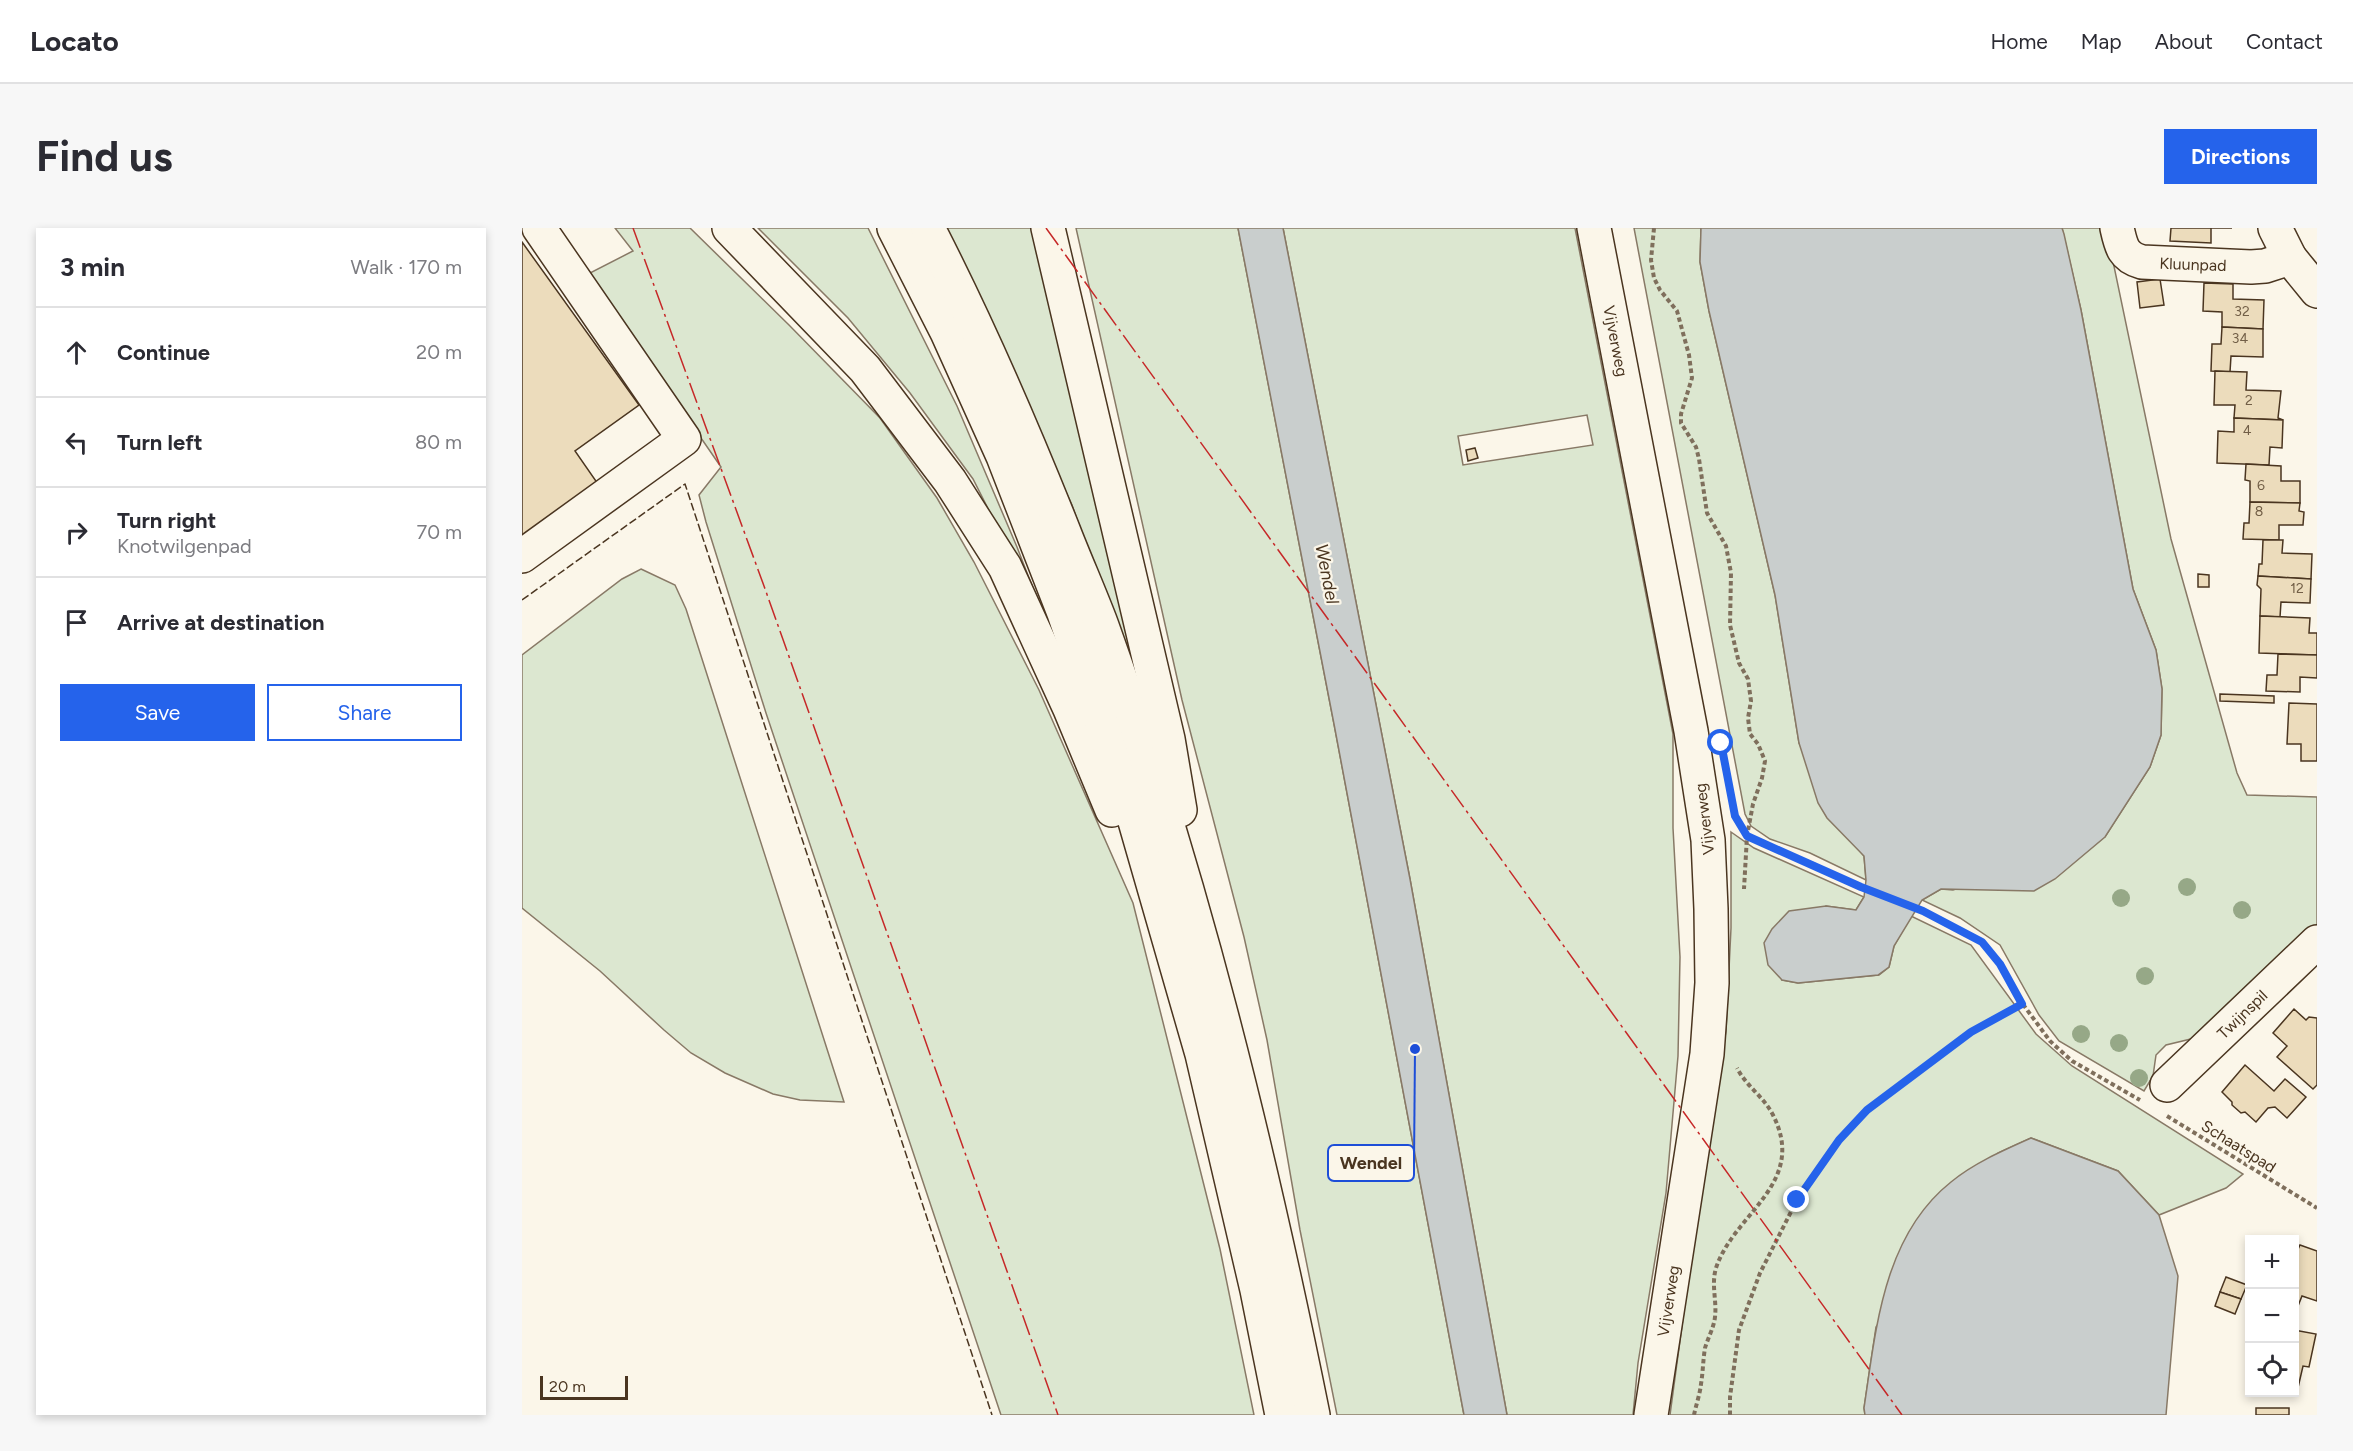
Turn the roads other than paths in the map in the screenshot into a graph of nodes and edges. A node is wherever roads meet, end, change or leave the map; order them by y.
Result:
1 (539, 228) edge
2 (729, 228) edge
3 (894, 228) edge
4 (928, 228) edge
5 (1048, 228) edge
6 (1594, 228) edge
7 (2117, 228) edge
8 (2275, 228) edge
9 (2290, 258) junction
10 (2317, 291) edge
11 (522, 556) edge
12 (1153, 882) junction
13 (2317, 942) edge
14 (1204, 948) junction
15 (2158, 1100) road end
16 (1282, 1415) edge
17 (1313, 1415) edge
18 (1651, 1415) edge

1 - 11 main road
2 - 12 main road
3 - 12 main road
4 - 14 main road
5 - 14 main road
6 - 18 main road, Vijverweg
7 - 9 main road, Kluunpad
8 - 9 main road
9 - 10 main road
12 - 16 main road
13 - 15 main road, Twijnspil
14 - 17 main road

